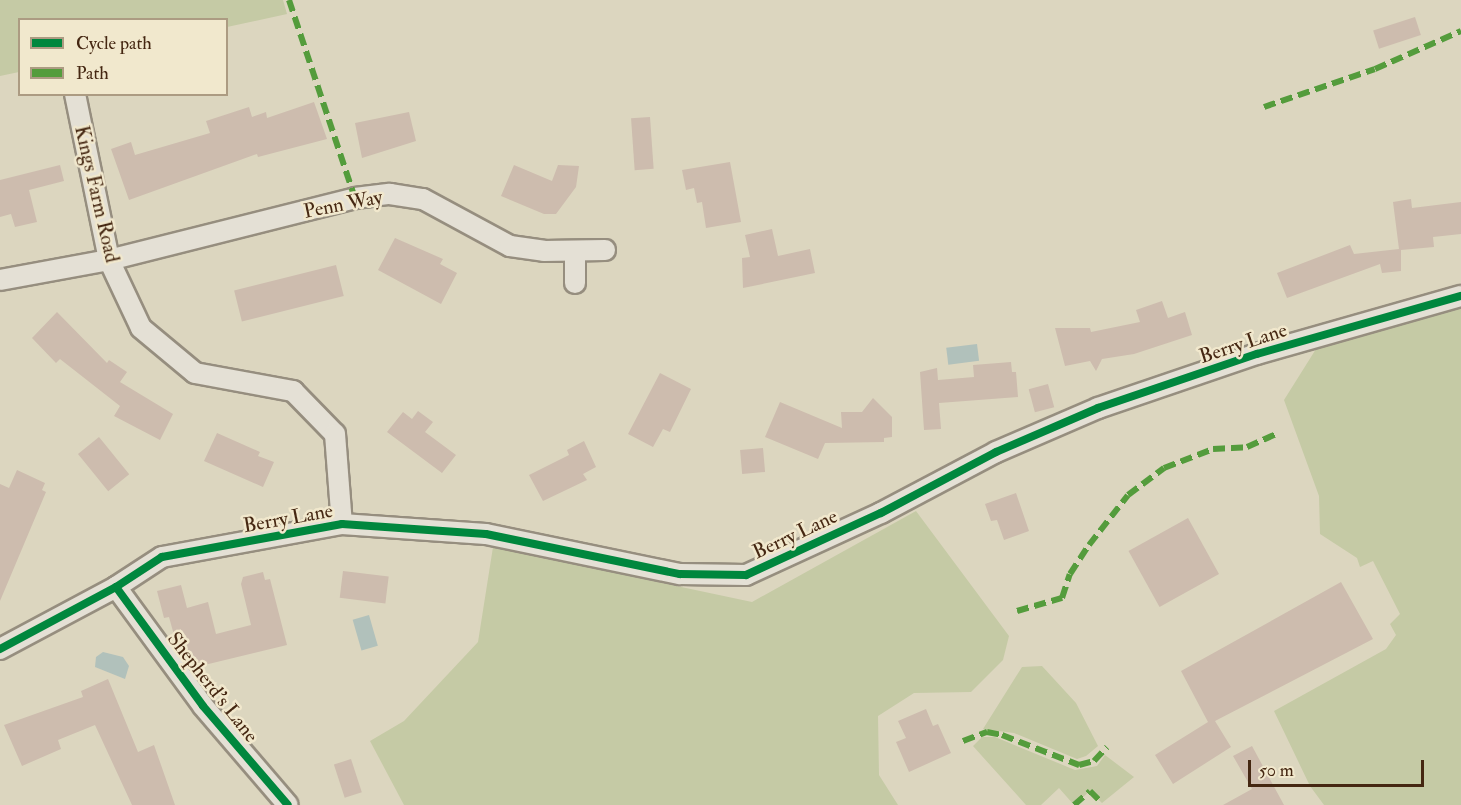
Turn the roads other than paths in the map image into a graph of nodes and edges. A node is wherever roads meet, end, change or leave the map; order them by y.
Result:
1 (75, 96) edge
2 (604, 250) dead end
3 (575, 251) junction
4 (110, 260) junction
5 (0, 280) edge
6 (574, 283) dead end
7 (1461, 296) edge
8 (342, 524) junction
9 (116, 587) junction
10 (0, 649) edge
11 (288, 805) edge

1 - 4 street, Kings Farm Road
2 - 3 street, Penn Way
3 - 4 street, Penn Way
3 - 6 street
4 - 5 street, Penn Way
4 - 8 street, Kings Farm Road
7 - 8 street, Berry Lane
8 - 9 street, Berry Lane
9 - 10 street, Berry Lane
9 - 11 street, Shepherd's Lane

